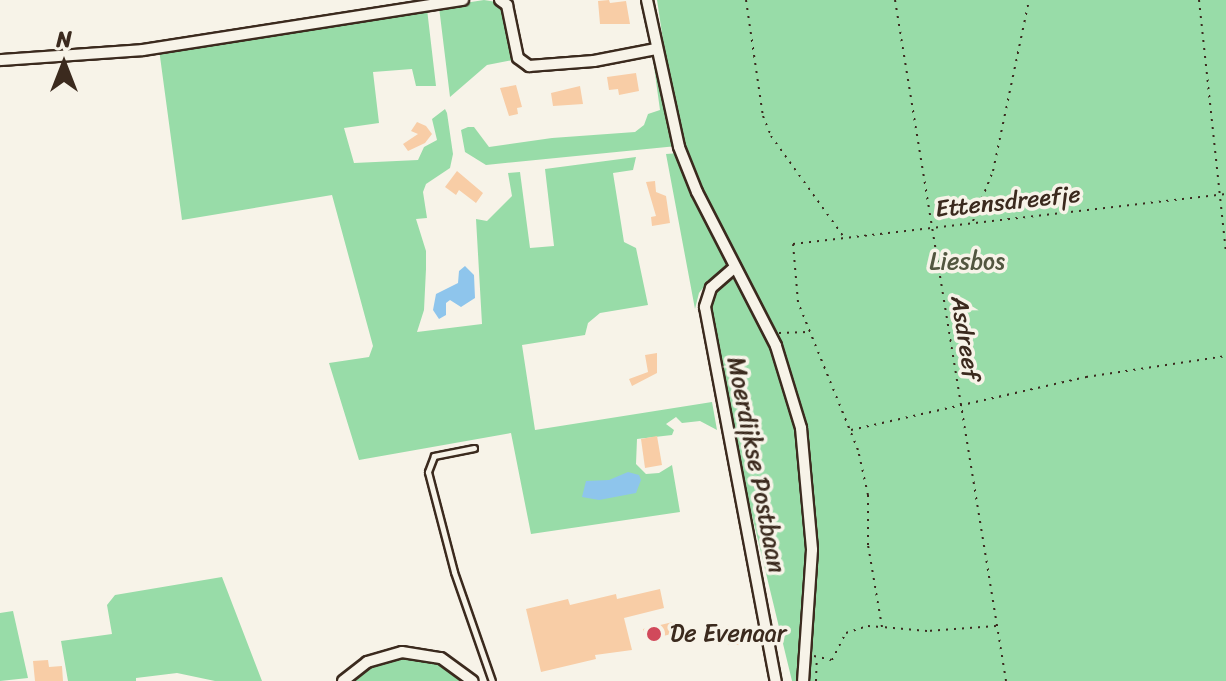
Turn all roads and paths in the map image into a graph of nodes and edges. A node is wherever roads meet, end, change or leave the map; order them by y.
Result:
1 (463, 0) edge
2 (500, 0) edge
3 (647, 0) edge
4 (746, 0) edge
5 (895, 0) edge
6 (1029, 0) edge
7 (1199, 0) edge
8 (656, 49) junction
9 (0, 60) edge
10 (1226, 194) edge
11 (1217, 195) junction
12 (973, 222) junction
13 (930, 227) junction
14 (844, 237) junction
15 (1226, 252) edge
16 (735, 267) junction
17 (809, 332) junction
18 (770, 334) junction
19 (1226, 356) edge
20 (960, 406) junction
21 (850, 430) junction
22 (474, 448) dead end
23 (996, 626) junction
24 (882, 627) junction
25 (343, 681) edge
26 (473, 681) edge
27 (492, 681) edge
28 (776, 681) edge
29 (803, 681) edge
30 (816, 681) edge
31 (1006, 681) edge

1 - 9 street
2 - 8 street
3 - 8 street, Moerdijkse Postbaan
4 - 14 path
5 - 13 path, Asdreef
6 - 12 path
7 - 11 path
8 - 16 street, Moerdijkse Postbaan
10 - 11 path, Ettensdreefje
11 - 12 path, Ettensdreefje
11 - 15 path
12 - 13 path, Ettensdreefje
13 - 14 path, Ettensdreefje
13 - 20 path, Asdreef
14 - 17 path, Ettensdreefje
16 - 18 street, Moerdijkse Postbaan
16 - 28 street, Moerdijkse Postbaan
17 - 18 path
17 - 21 path
18 - 29 street, Moerdijkse Postbaan
19 - 20 path
20 - 21 path
20 - 23 path, Asdreef
21 - 24 path
22 - 27 lane
23 - 24 path
23 - 31 path, Asdreef
24 - 30 path
25 - 26 street

